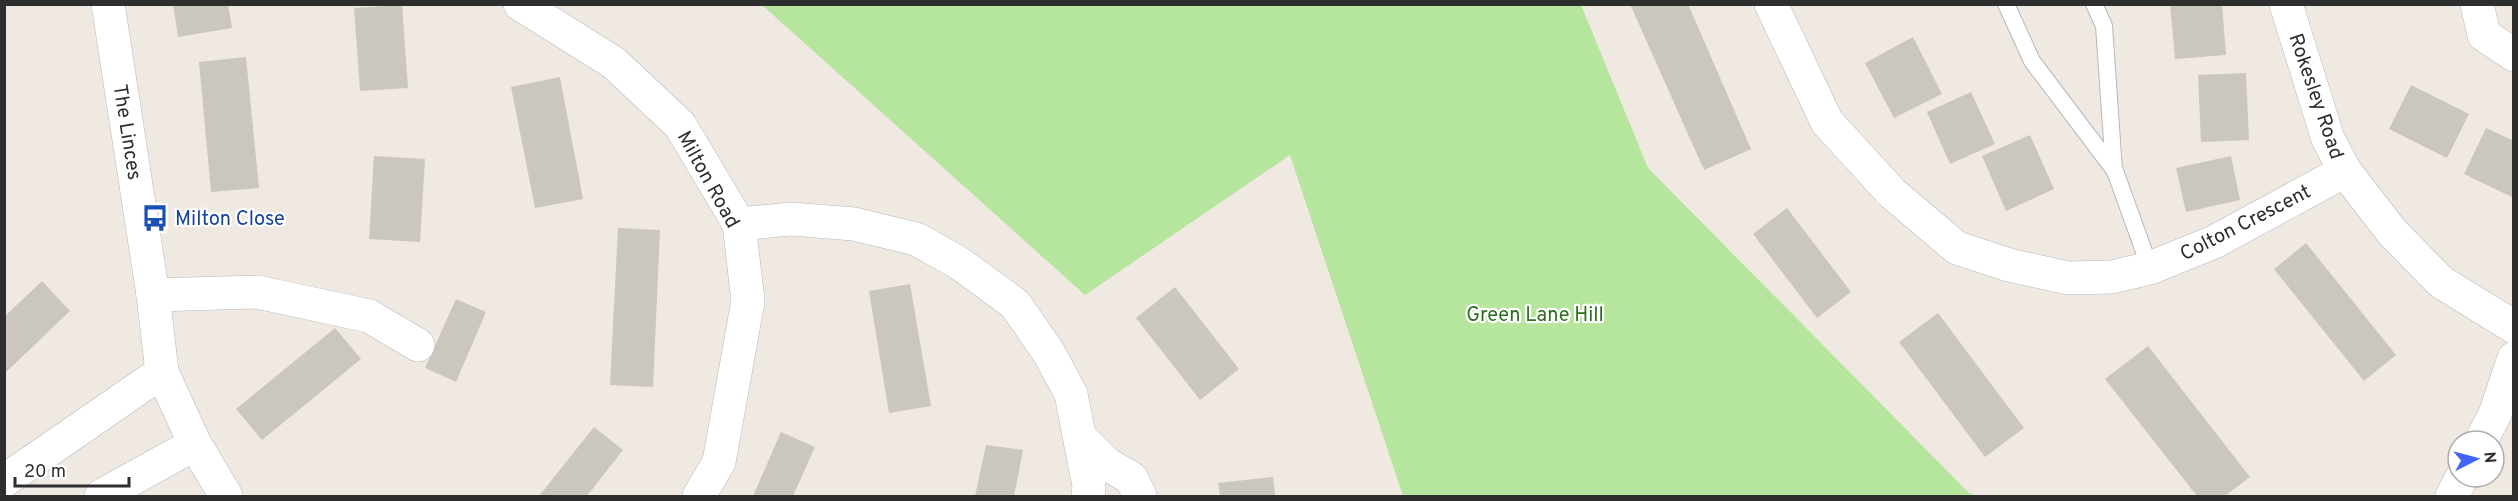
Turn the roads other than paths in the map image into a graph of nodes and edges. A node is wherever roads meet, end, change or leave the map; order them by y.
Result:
1 (108, 4) edge
2 (520, 4) edge
3 (1771, 4) edge
4 (2006, 4) edge
5 (2094, 4) edge
6 (2286, 4) edge
7 (2477, 4) edge
8 (2514, 55) edge
9 (2115, 171) junction
10 (2345, 171) junction
11 (739, 224) junction
12 (2150, 268) junction
13 (153, 295) junction
14 (2514, 327) edge
15 (418, 345) dead end
16 (2514, 358) edge
17 (162, 372) junction
18 (2487, 429) edge
19 (1080, 437) junction
20 (195, 444) junction
21 (4, 481) edge
22 (101, 496) edge
23 (226, 496) edge
24 (699, 496) edge
25 (1088, 496) edge
26 (1140, 496) edge

1 - 13 street, The Linces
2 - 11 street, Milton Road
3 - 12 street, Colton Crescent
4 - 9 lane
5 - 9 lane
6 - 10 street, Rokesley Road
7 - 8 street
9 - 12 lane
10 - 12 street, Colton Crescent
10 - 14 street, Rokesley Road
11 - 19 street
11 - 24 street, Milton Road
13 - 15 street
13 - 17 street, The Linces
16 - 18 street
17 - 20 street, The Linces
17 - 21 street
19 - 25 street
19 - 26 street
20 - 22 street
20 - 23 street, The Linces

